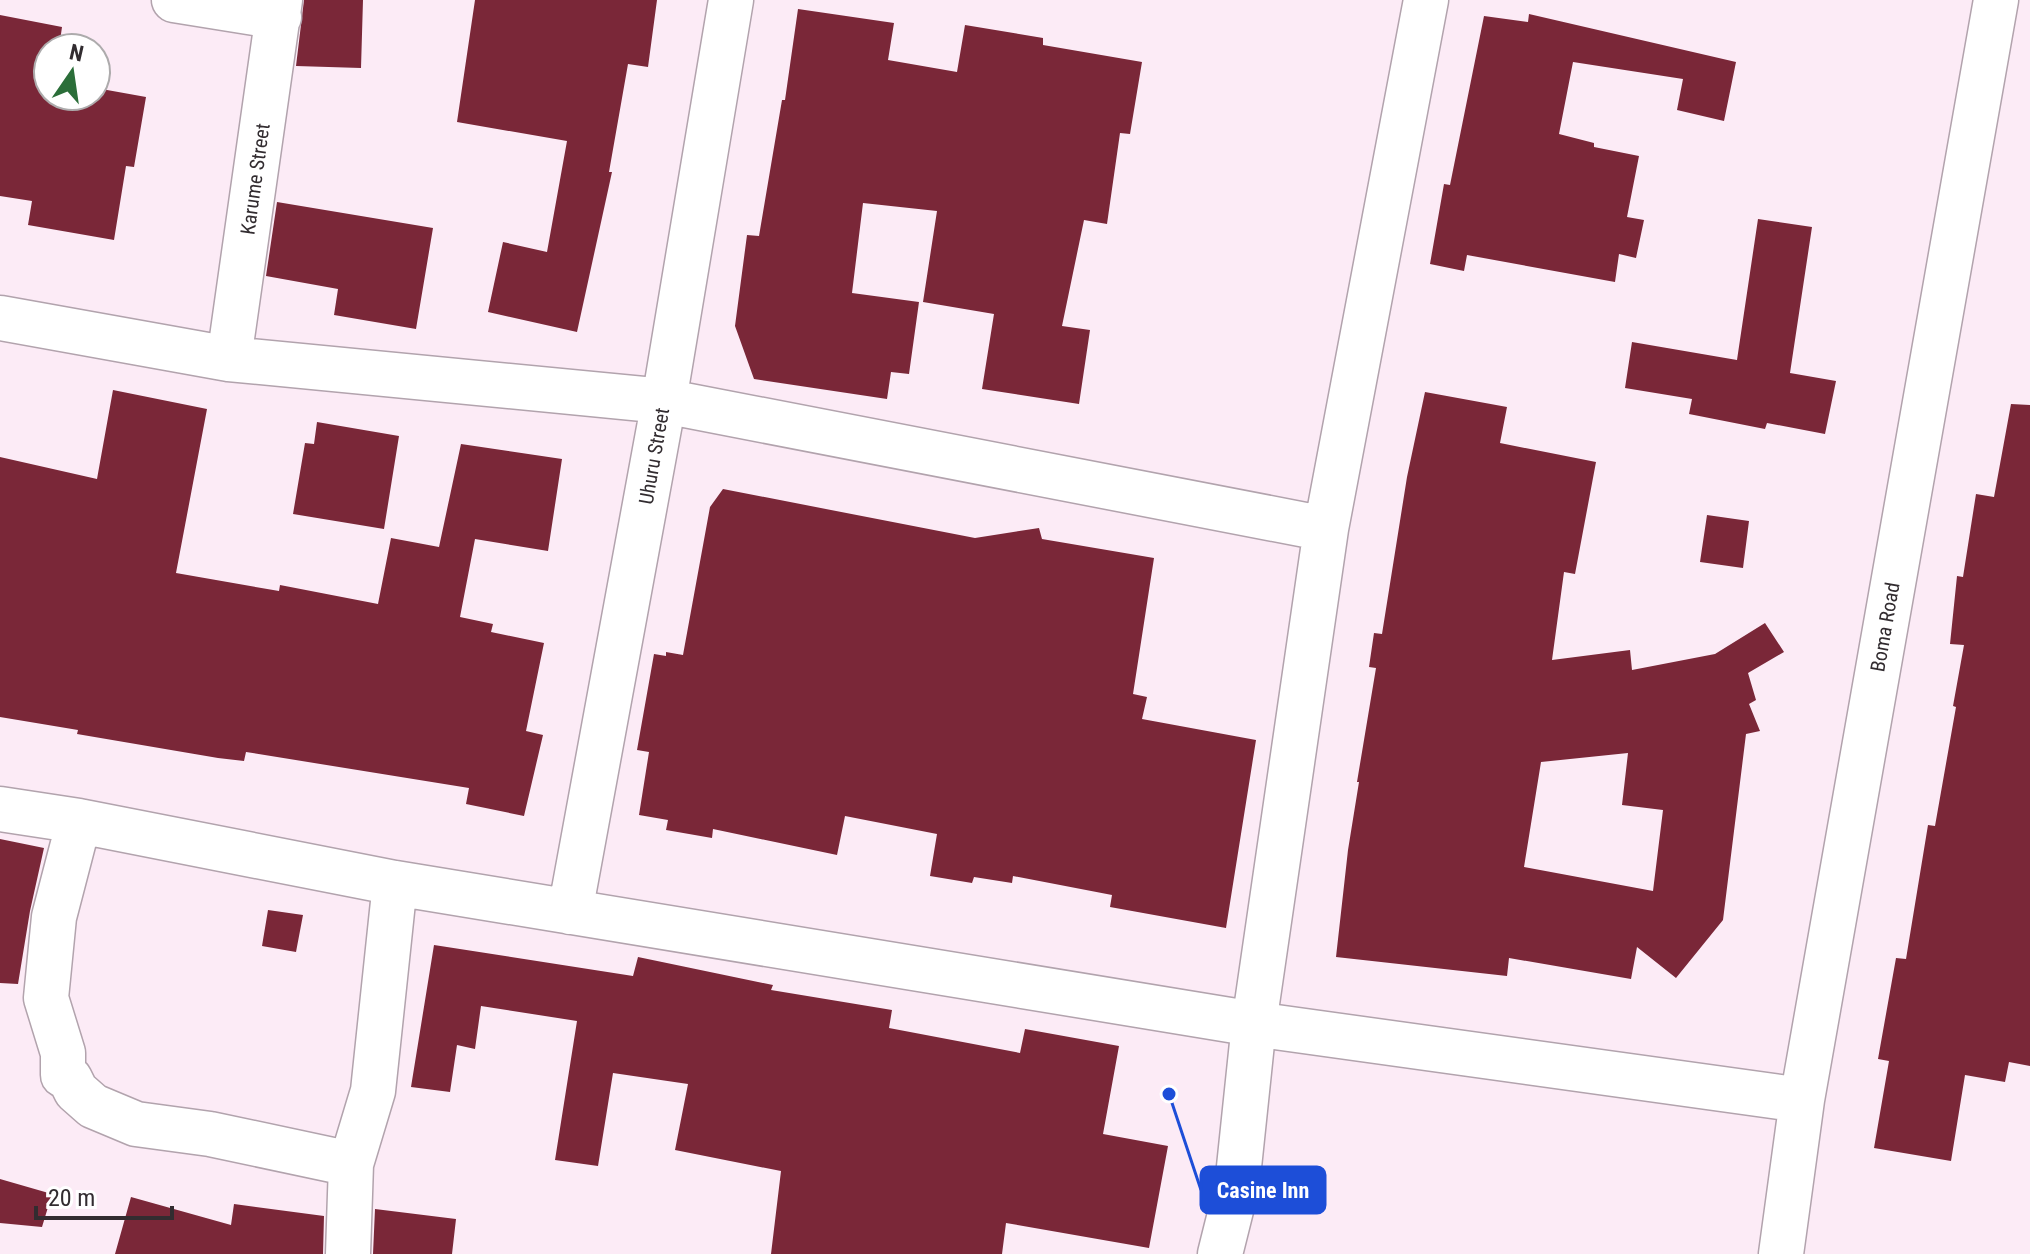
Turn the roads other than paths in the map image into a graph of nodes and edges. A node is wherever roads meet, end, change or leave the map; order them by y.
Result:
1 (174, 0) edge
2 (731, 0) edge
3 (1426, 0) edge
4 (1996, 0) edge
5 (279, 9) edge
6 (0, 318) edge
7 (229, 359) junction
8 (664, 401) junction
9 (1326, 529) junction
10 (0, 809) edge
11 (79, 821) junction
12 (395, 883) junction
13 (570, 912) junction
14 (1254, 1024) junction
15 (1802, 1100) junction
16 (351, 1164) junction
17 (348, 1254) edge
18 (1220, 1254) edge
19 (1781, 1254) edge

1 - 5 street
2 - 8 street, Uhuru Street
3 - 9 street
4 - 15 street, Boma Road
5 - 7 street, Karume Street
6 - 7 street
7 - 8 street
8 - 9 street
8 - 13 street, Uhuru Street
9 - 14 street
10 - 11 street
11 - 12 street
11 - 16 street
12 - 13 street
12 - 16 street
13 - 14 street
14 - 15 street
14 - 18 street
15 - 19 street, Boma Road
16 - 17 street

